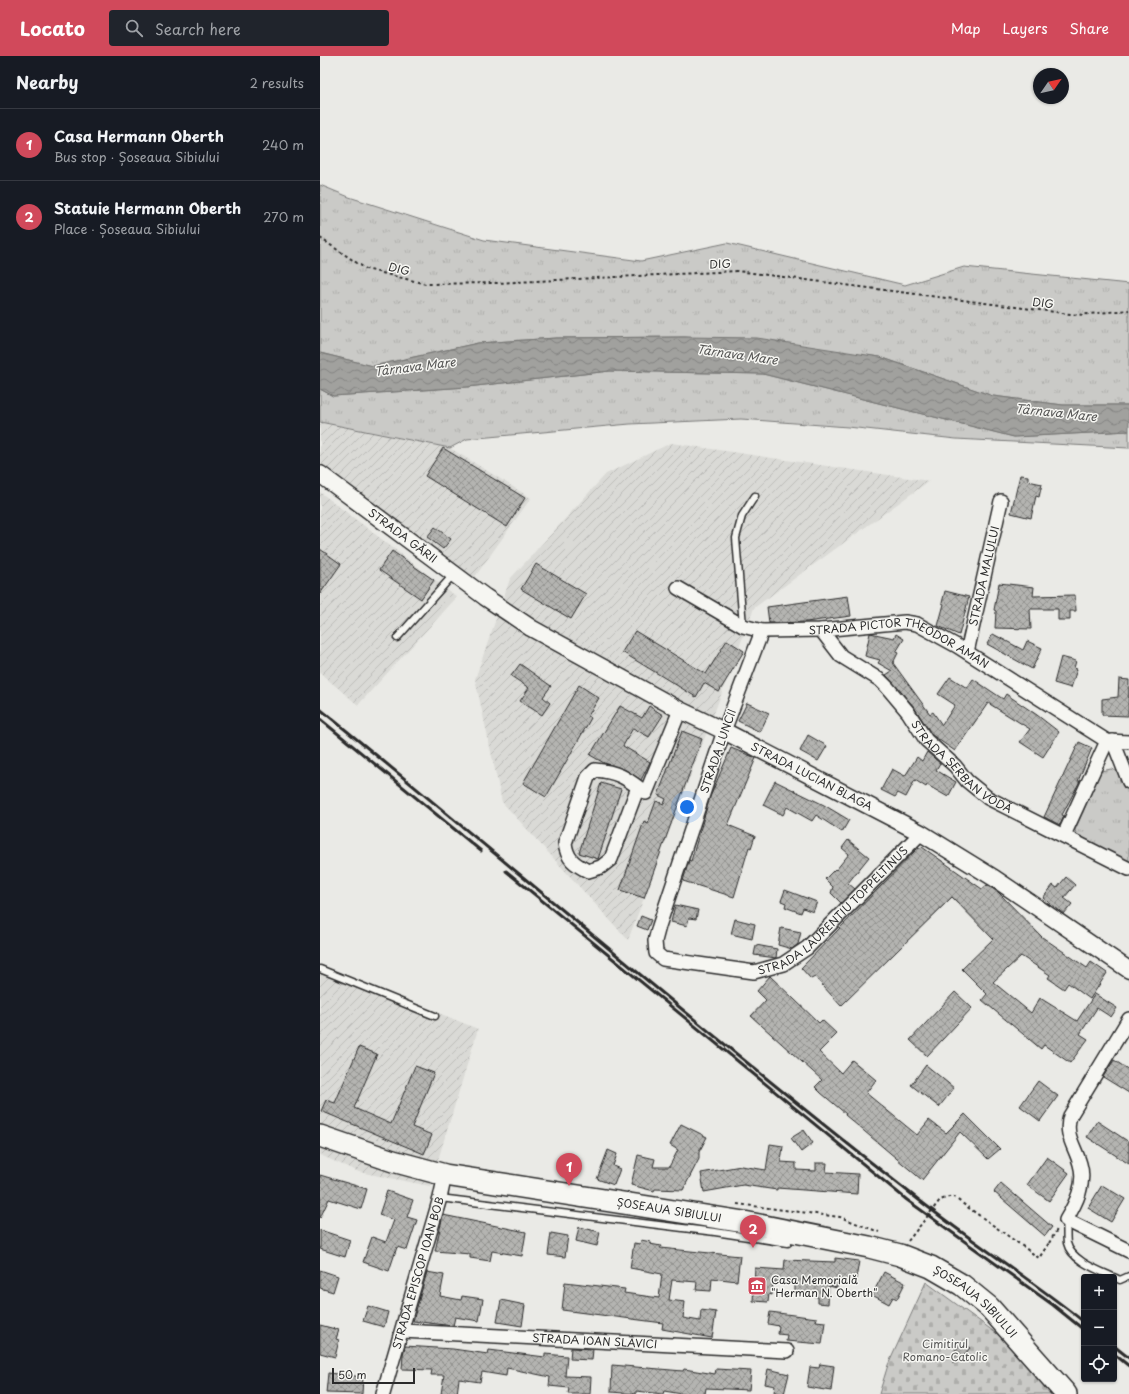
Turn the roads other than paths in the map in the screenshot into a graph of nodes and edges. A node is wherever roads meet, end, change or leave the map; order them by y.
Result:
1 (320, 474) edge
2 (756, 496) dead end
3 (1001, 501) dead end
4 (454, 574) junction
5 (678, 588) dead end
6 (485, 597) joint
7 (744, 626) junction
8 (821, 630) junction
9 (762, 631) junction
10 (397, 638) dead end
11 (967, 652) junction
12 (680, 710) junction
13 (724, 731) junction
14 (1110, 741) junction
15 (1129, 742) edge
16 (1129, 782) edge
17 (638, 787) junction
18 (920, 833) junction
19 (1064, 835) junction
20 (1129, 869) edge
21 (654, 941) joint
22 (320, 969) edge
23 (1129, 970) edge
24 (435, 1016) dead end
25 (1129, 1019) edge
26 (320, 1136) edge
27 (445, 1175) junction
28 (440, 1198) junction
29 (1064, 1221) junction
30 (788, 1243) dead end
31 (1129, 1251) edge
32 (1129, 1276) edge
33 (402, 1331) junction
34 (787, 1351) dead end
35 (383, 1394) edge
36 (1066, 1394) edge

1 - 4 street, STRADA GĂRII
2 - 7 lane
3 - 11 street, STRADA MALULUI
4 - 6 street, STRADA GĂRII
4 - 10 lane
5 - 7 street, STRADA PICTOR THEODOR AMAN
6 - 12 street, STRADA LUCIAN BLAGA
7 - 9 street, STRADA PICTOR THEODOR AMAN
8 - 9 street, STRADA PICTOR THEODOR AMAN
8 - 11 street, STRADA PICTOR THEODOR AMAN
8 - 19 street, STRADA ȘERBAN VODĂ
9 - 13 street, STRADA LUNCII
11 - 14 street, STRADA PICTOR THEODOR AMAN
12 - 13 street, STRADA LUCIAN BLAGA
12 - 17 street
13 - 18 street, STRADA LUCIAN BLAGA
13 - 21 street, STRADA LUNCII
14 - 15 street
14 - 16 street
14 - 19 street
17 - 17 street
18 - 21 street, STRADA LAURENTIU TOPPELTINUS
18 - 23 street, STRADA LUCIAN BLAGA
19 - 20 street, STRADA ȘERBAN VODĂ
22 - 24 lane
25 - 29 street
26 - 27 main road, ȘOSEAUA SIBIULUI
27 - 28 street, STRADA EPISCOP IOAN BOB
27 - 36 main road, ȘOSEAUA SIBIULUI
28 - 30 lane
28 - 33 street, STRADA EPISCOP IOAN BOB
29 - 31 street
29 - 32 lane
33 - 34 street, STRADA IOAN SLAVICI
33 - 35 street, STRADA EPISCOP IOAN BOB

